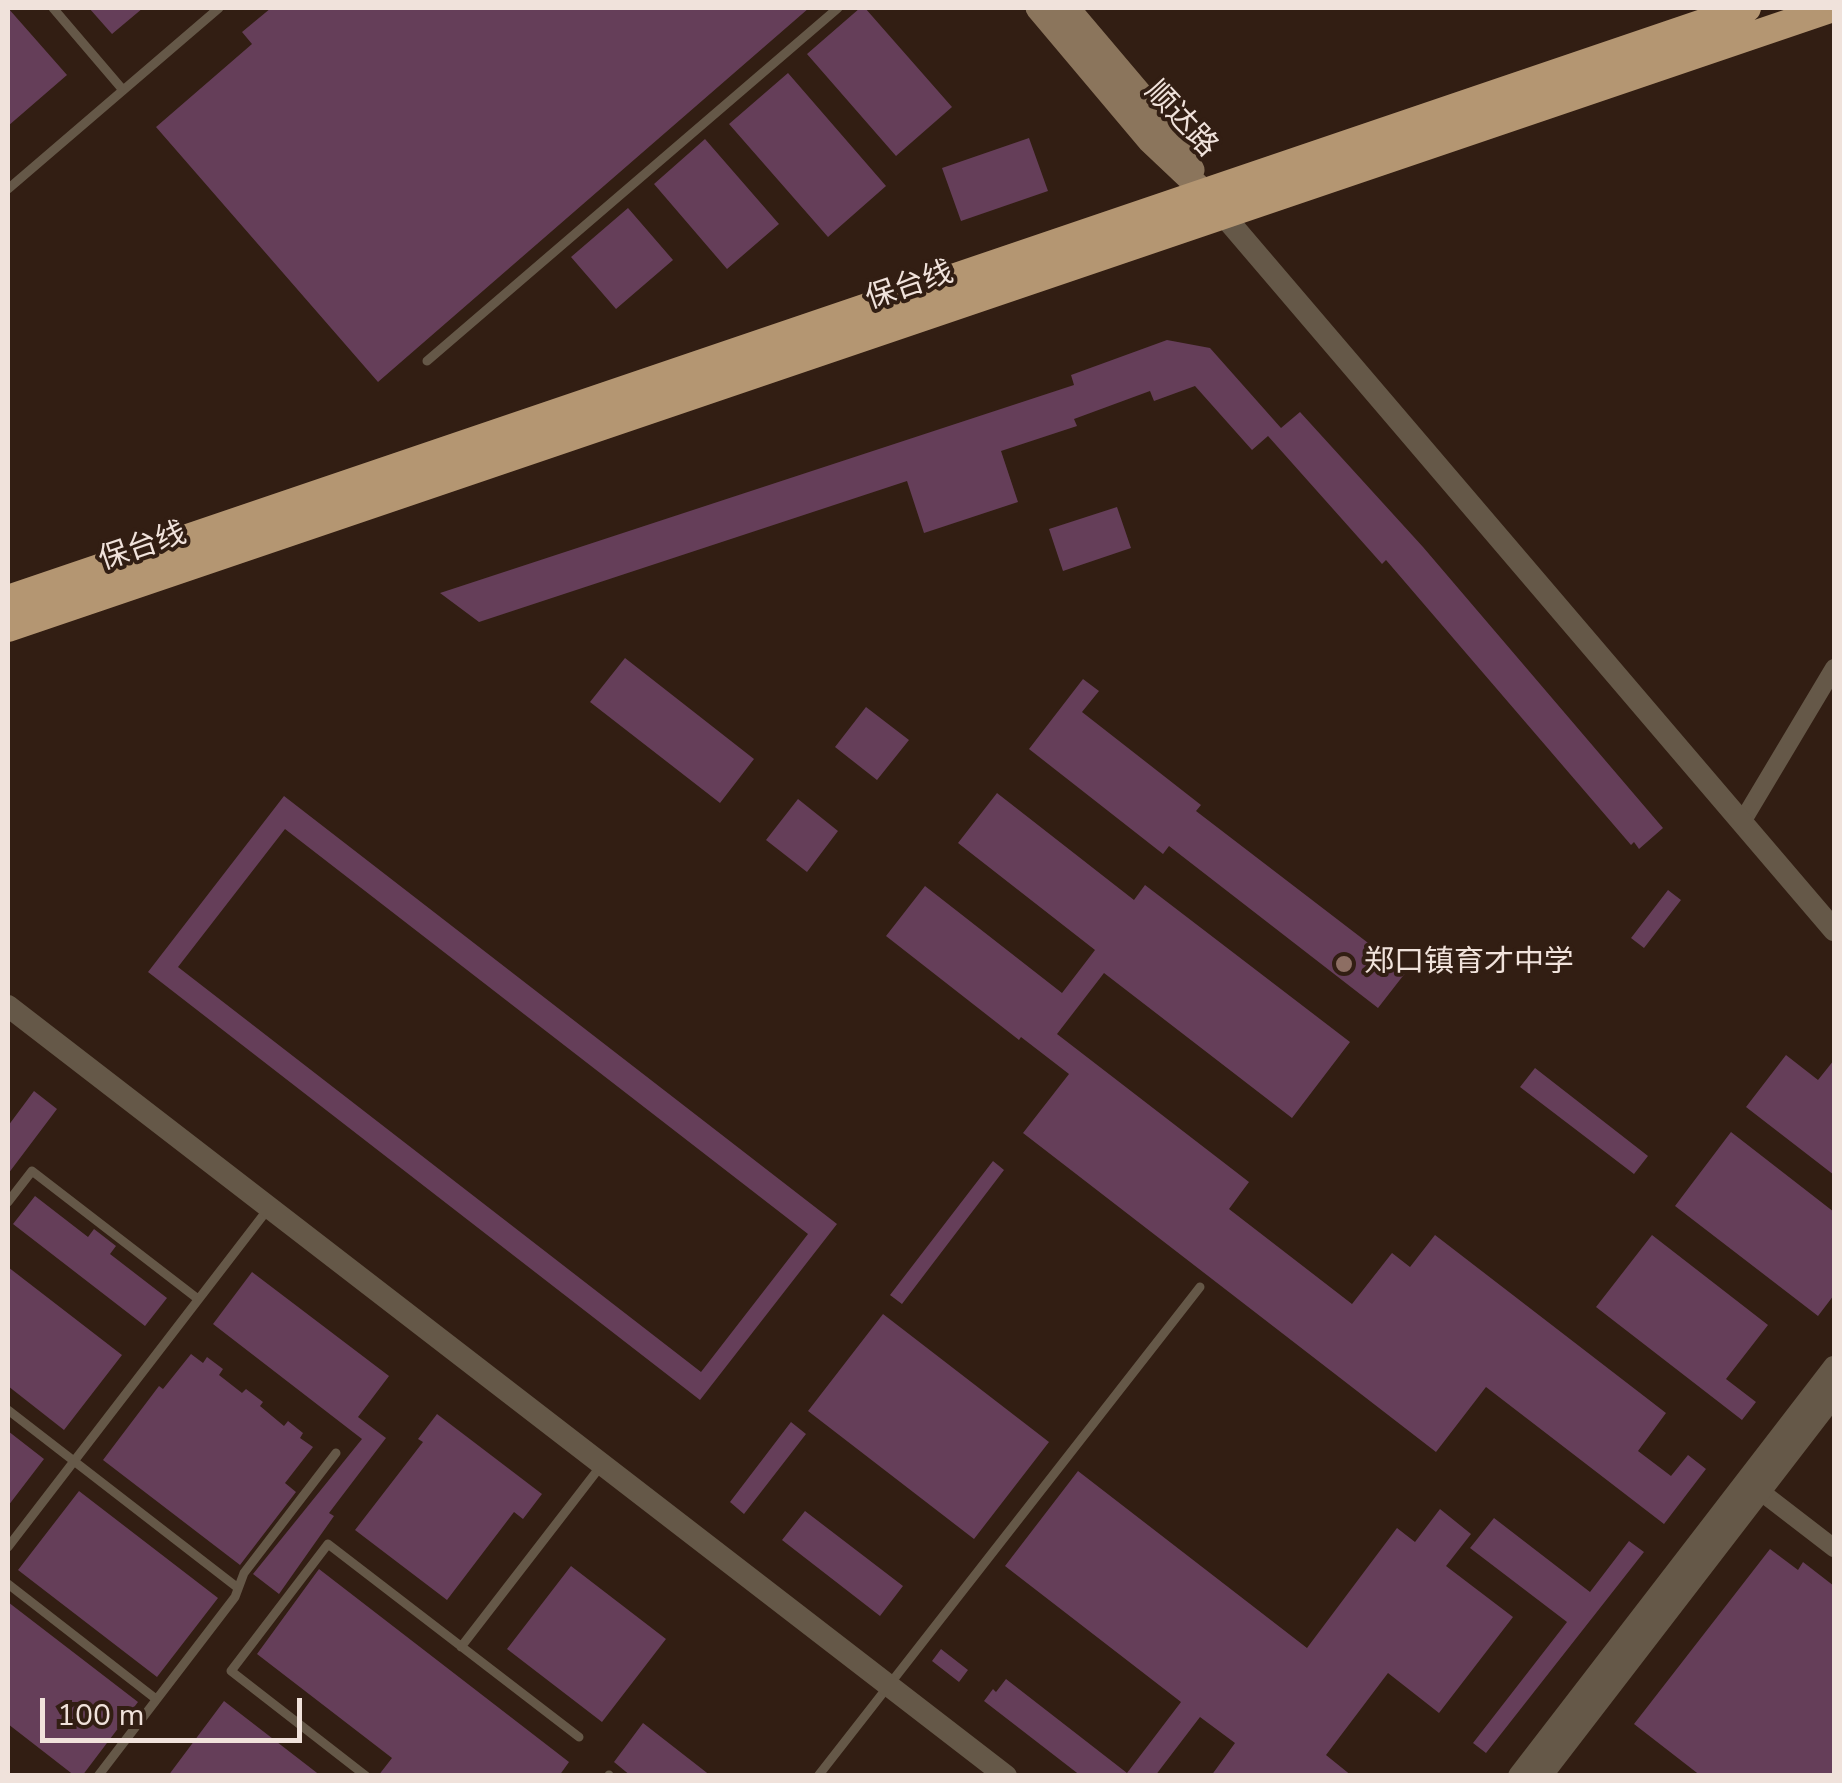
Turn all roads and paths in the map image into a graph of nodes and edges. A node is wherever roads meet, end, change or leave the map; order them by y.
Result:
1 (53, 8) edge
2 (219, 8) edge
3 (838, 8) edge
4 (1038, 8) edge
5 (1067, 8) edge
6 (1747, 8) edge
7 (1833, 8) edge
8 (124, 90) junction
9 (8, 189) edge
10 (1204, 192) junction
11 (1224, 215) junction
12 (427, 361) dead end
13 (8, 599) edge
14 (8, 628) edge
15 (1834, 668) edge
16 (1742, 822) junction
17 (1834, 930) edge
18 (8, 1006) edge
19 (8, 1202) edge
20 (269, 1208) junction
21 (1200, 1286) dead end
22 (198, 1300) junction
23 (1834, 1367) edge
24 (1834, 1395) edge
25 (8, 1410) edge
26 (336, 1453) dead end
27 (74, 1461) junction
28 (602, 1464) junction
29 (1760, 1491) junction
30 (8, 1547) edge
31 (1834, 1548) edge
32 (8, 1584) edge
33 (238, 1588) junction
34 (462, 1646) junction
35 (888, 1685) junction
36 (156, 1699) junction
37 (579, 1737) dead end
38 (98, 1776) edge
39 (366, 1776) edge
40 (818, 1776) edge
41 (1006, 1776) edge
42 (1519, 1776) edge
43 (1541, 1776) edge

1 - 8 lane
2 - 8 lane
3 - 12 lane
4 - 10 main road, 顺达路
5 - 10 main road, 顺达路
6 - 10 highway, 保台线
7 - 11 highway, 保台线
8 - 9 lane
10 - 11 street
10 - 13 highway, 保台线
11 - 14 highway, 保台线
11 - 16 street
15 - 16 street
16 - 17 street
18 - 20 street
19 - 22 lane
20 - 22 lane
20 - 28 street
21 - 35 lane
22 - 27 lane
23 - 42 street
24 - 29 street
25 - 27 lane
26 - 33 lane
27 - 30 lane
27 - 33 lane
28 - 34 lane
28 - 35 street
29 - 31 street
29 - 43 street
32 - 36 lane
33 - 36 lane
34 - 37 lane
34 - 39 lane
35 - 40 lane
35 - 41 street
36 - 38 lane

